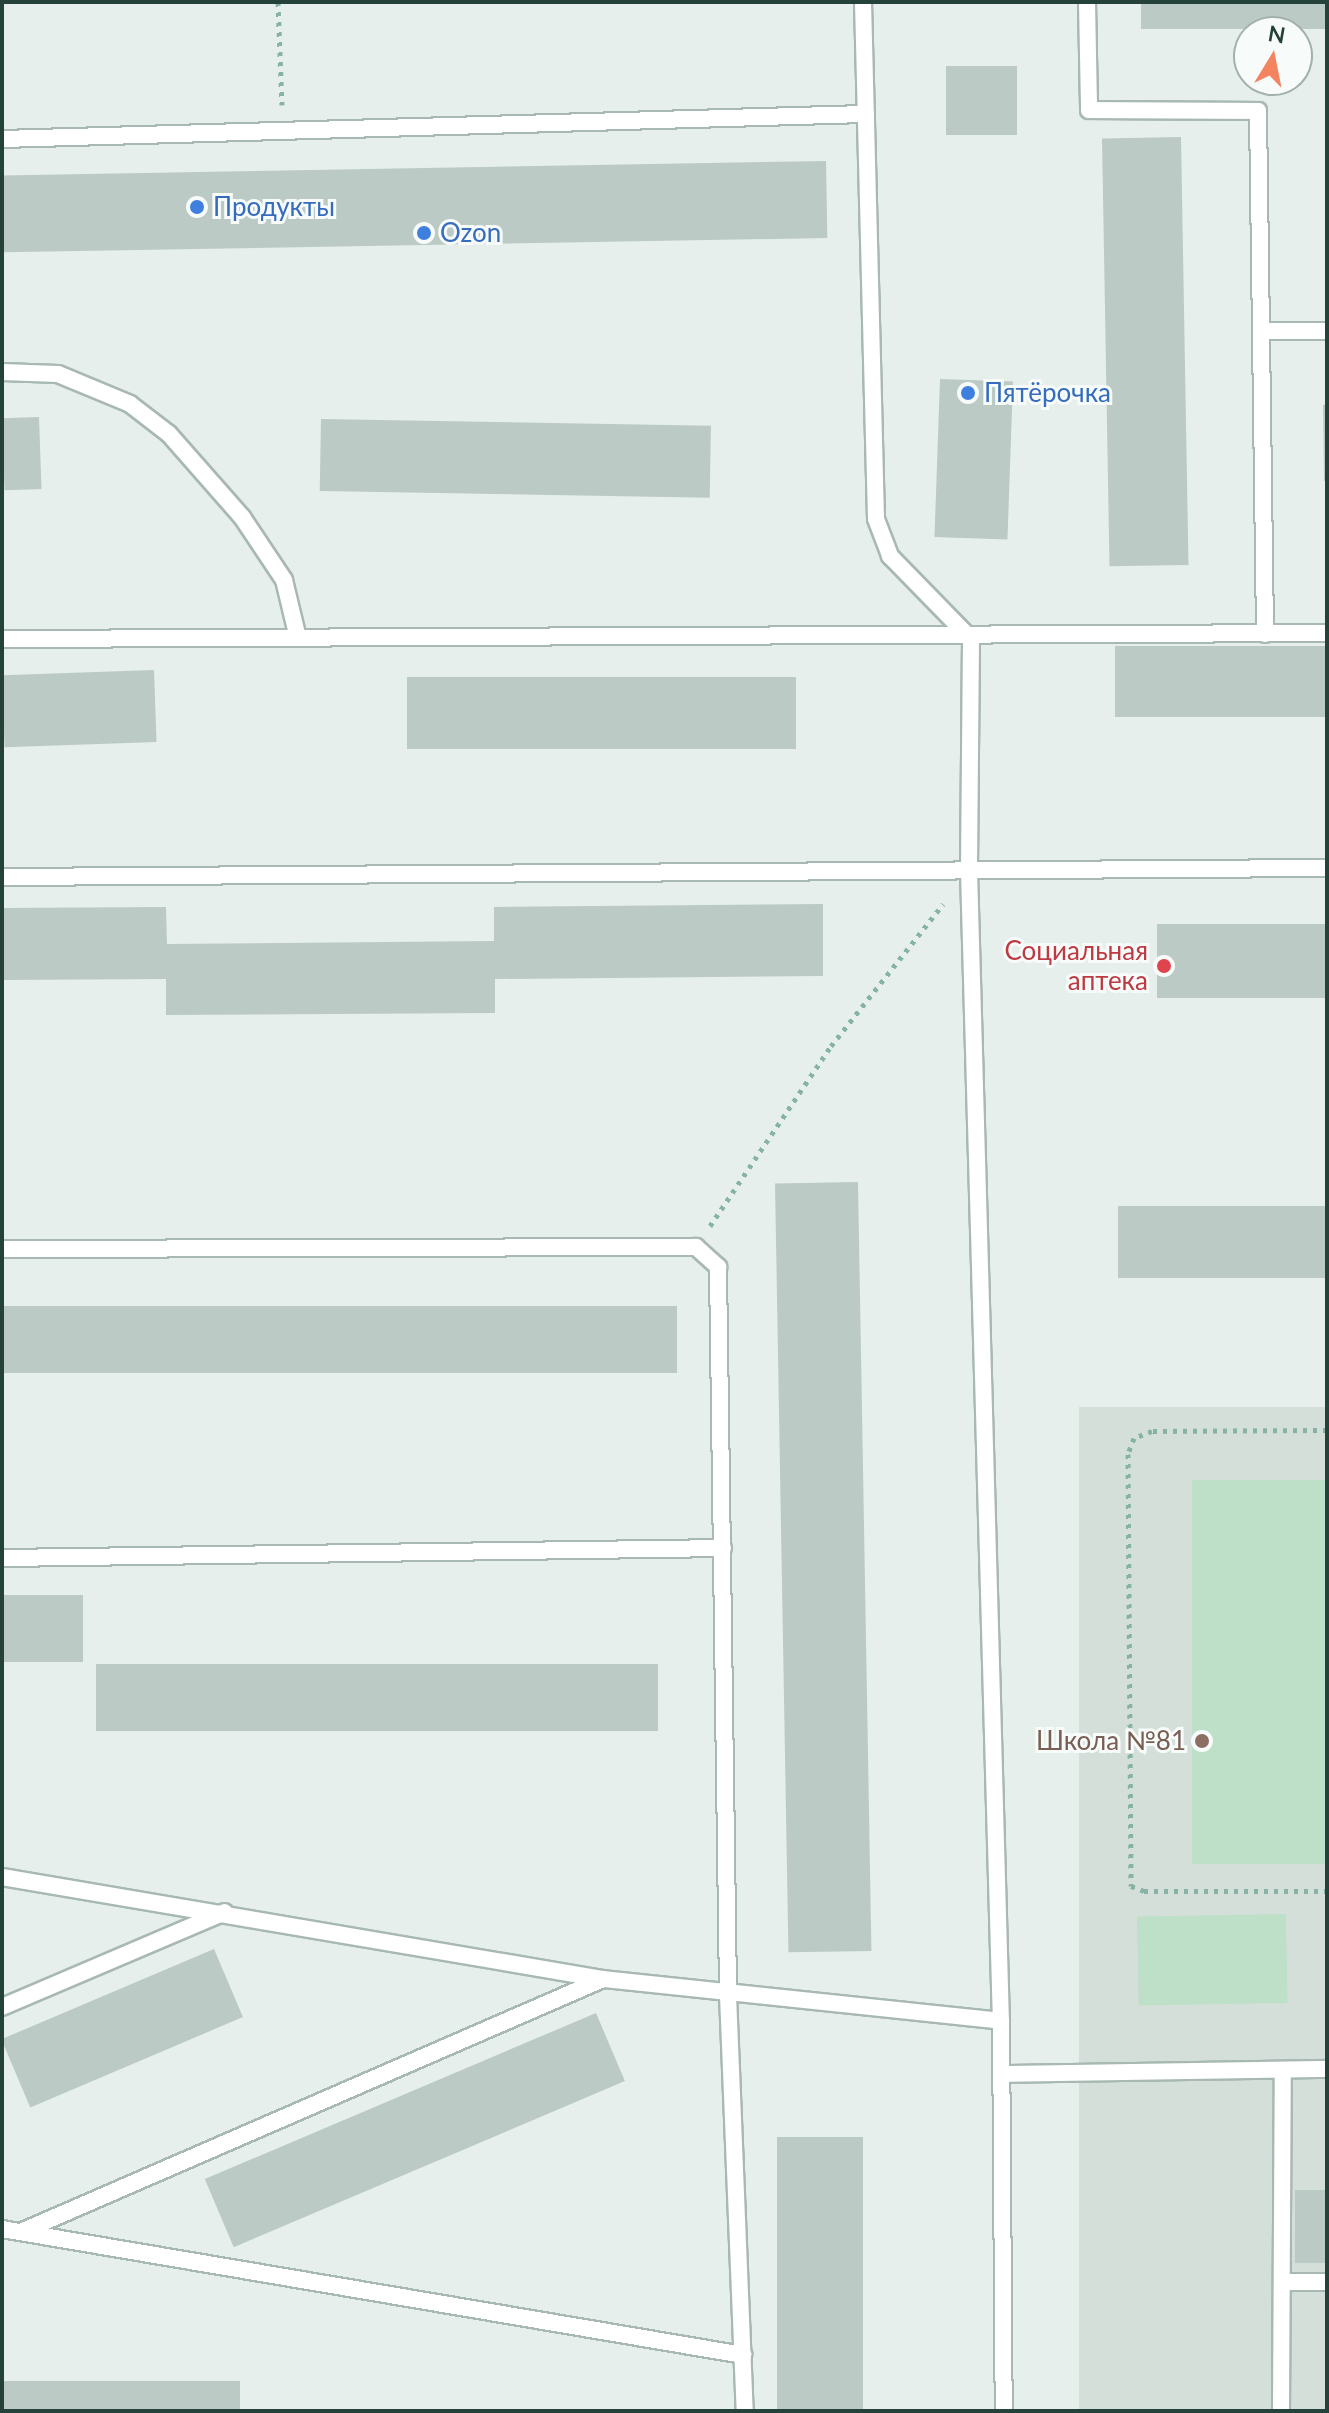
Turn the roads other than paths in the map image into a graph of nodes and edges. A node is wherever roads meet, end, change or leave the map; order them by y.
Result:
1 (863, 2) edge
2 (1087, 2) edge
3 (866, 114) junction
4 (2, 139) edge
5 (1261, 331) junction
6 (1327, 331) edge
7 (2, 372) edge
8 (1327, 633) edge
9 (297, 634) junction
10 (1265, 634) junction
11 (2, 639) edge
12 (971, 639) junction
13 (1327, 868) edge
14 (969, 871) junction
15 (2, 877) edge
16 (2, 1249) edge
17 (723, 1548) junction
18 (2, 1558) edge
19 (2, 1877) edge
20 (225, 1911) junction
21 (603, 1979) junction
22 (728, 1995) junction
23 (2, 2007) edge
24 (1001, 2021) junction
25 (1327, 2069) edge
26 (1283, 2070) junction
27 (1001, 2074) junction
28 (2, 2229) edge
29 (22, 2232) junction
30 (1282, 2282) junction
31 (1327, 2282) edge
32 (743, 2355) junction
33 (745, 2411) edge
34 (1004, 2411) edge
35 (1281, 2411) edge

1 - 3 lane
2 - 5 lane
3 - 4 lane
3 - 12 lane
5 - 6 lane
5 - 10 lane
7 - 9 lane
8 - 10 lane
9 - 11 lane
9 - 12 lane
10 - 12 lane
12 - 14 lane
13 - 14 lane
14 - 15 lane
14 - 24 lane
16 - 17 lane
17 - 18 lane
17 - 22 lane
19 - 20 lane
20 - 21 lane
20 - 23 lane
21 - 22 lane
21 - 29 lane
22 - 24 lane
22 - 32 lane
24 - 27 lane
25 - 26 lane
26 - 27 lane
26 - 30 lane
27 - 34 lane
28 - 29 lane
29 - 32 lane
30 - 31 lane
30 - 35 lane
32 - 33 lane

